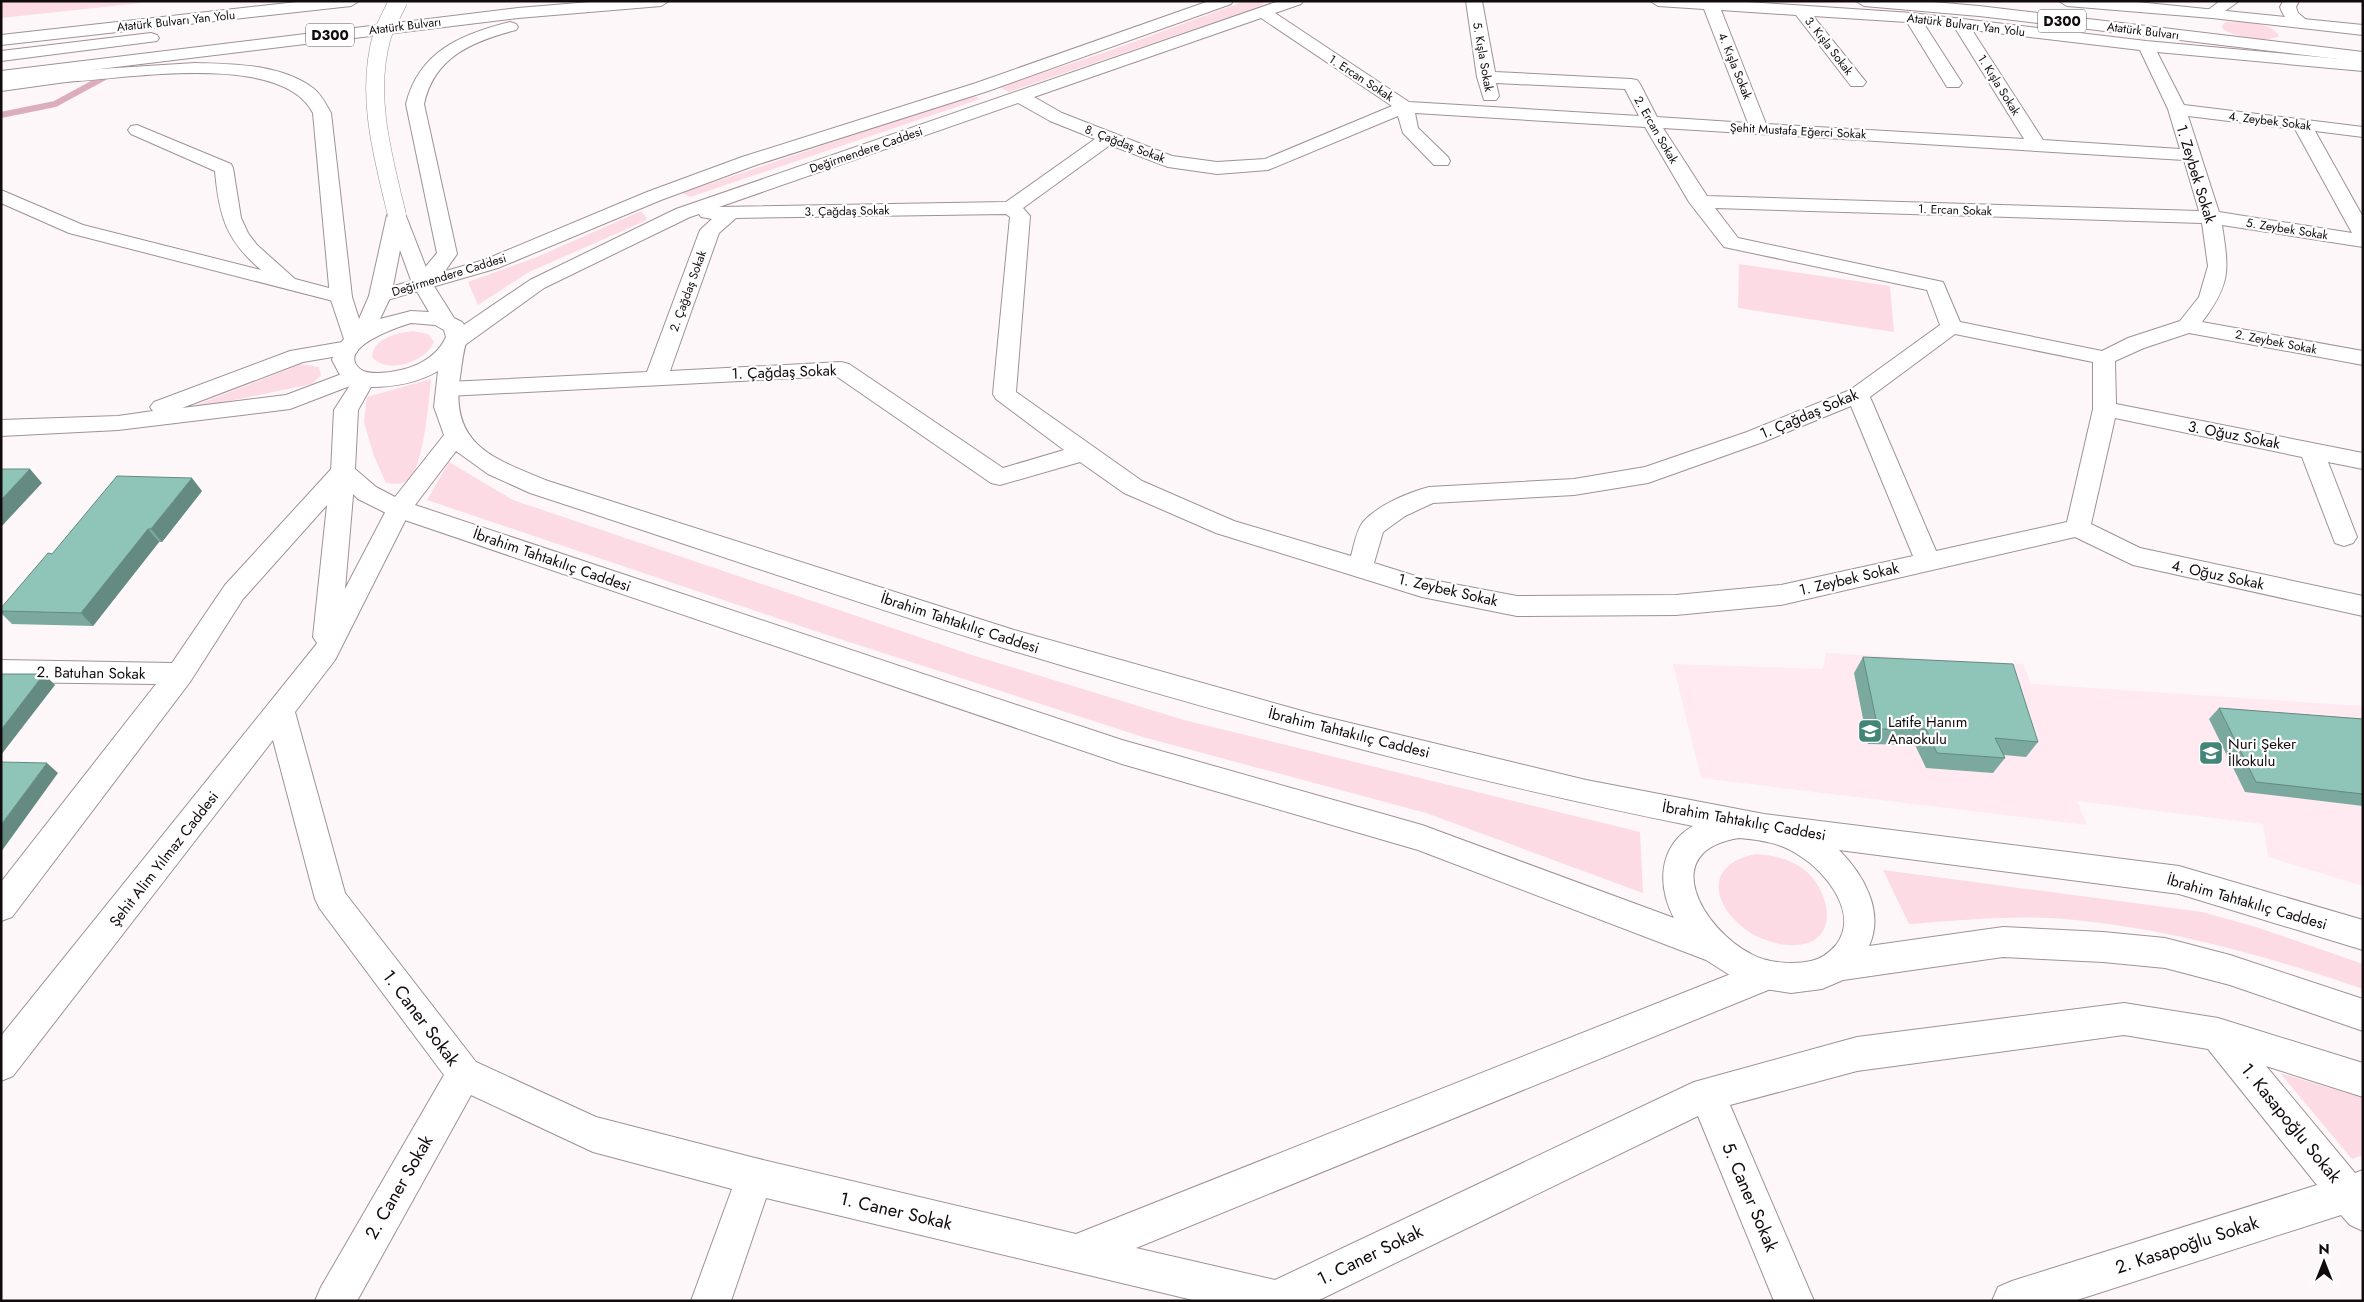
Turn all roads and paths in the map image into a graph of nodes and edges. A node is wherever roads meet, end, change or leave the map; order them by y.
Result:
1 (351, 1) edge
2 (660, 1) edge
3 (682, 1) edge
4 (1225, 1) edge
5 (1295, 1) edge
6 (1474, 1) edge
7 (1658, 1) edge
8 (1864, 1) edge
9 (2067, 1) edge
10 (2291, 1) edge
11 (1710, 3) junction
12 (406, 4) edge
13 (2221, 5) edge
14 (1800, 10) junction
15 (1262, 12) junction
16 (1912, 18) junction
17 (2302, 23) junction
18 (1961, 24) junction
19 (2363, 30) edge
20 (1, 40) edge
21 (2259, 45) junction
22 (2146, 46) junction
23 (1, 56) edge
24 (2363, 57) edge
25 (2363, 66) edge
26 (76, 76) junction
27 (1, 77) edge
28 (1486, 77) junction
29 (1857, 82) dead end
30 (1953, 84) dead end
31 (1, 86) edge
32 (982, 87) junction
33 (1012, 100) junction
34 (1405, 107) junction
35 (2177, 110) junction
36 (1492, 113) junction
37 (1650, 122) junction
38 (2302, 125) junction
39 (1760, 129) junction
40 (137, 130) dead end
41 (2363, 132) edge
42 (1106, 138) junction
43 (2037, 146) junction
44 (2191, 155) junction
45 (1441, 161) dead end
46 (1, 196) edge
47 (654, 196) junction
48 (1699, 202) junction
49 (1011, 208) junction
50 (683, 213) junction
51 (731, 213) junction
52 (397, 215) junction
53 (2211, 218) junction
54 (2363, 235) edge
55 (2363, 241) edge
56 (422, 283) junction
57 (289, 284) junction
58 (380, 296) junction
59 (341, 297) junction
60 (445, 321) junction
61 (2188, 326) junction
62 (1951, 327) junction
63 (355, 341) junction
64 (456, 344) junction
65 (2104, 358) junction
66 (2363, 358) edge
67 (360, 377) junction
68 (656, 377) junction
69 (448, 388) junction
70 (1858, 395) junction
71 (2105, 409) junction
72 (118, 424) junction
73 (1, 428) edge
74 (455, 437) junction
75 (2312, 451) junction
76 (1083, 453) junction
77 (2363, 461) edge
78 (343, 472) junction
79 (400, 509) junction
80 (2078, 528) junction
81 (2344, 537) dead end
82 (1928, 562) junction
83 (1360, 567) junction
84 (2363, 606) edge
85 (326, 652) junction
86 (1, 671) edge
87 (180, 674) junction
88 (280, 711) junction
89 (1764, 827) junction
90 (2, 905) edge
91 (2363, 935) edge
92 (1716, 949) junction
93 (1838, 966) junction
94 (1766, 974) junction
95 (2363, 1015) edge
96 (2218, 1034) junction
97 (1, 1064) edge
98 (464, 1074) junction
99 (2363, 1080) edge
100 (1707, 1094) junction
101 (754, 1177) junction
102 (2358, 1198) edge
103 (1075, 1253) junction
104 (335, 1301) edge
105 (711, 1301) edge
106 (1276, 1301) edge
107 (1794, 1301) edge
108 (2012, 1301) edge

1 - 20 main road, Atatürk Bulvarı Yan Yolu
2 - 27 main road, Atatürk Bulvarı / D300
3 - 56 main road
4 - 32 main road, Değirmendere Caddesi
5 - 15 main road, Değirmendere Caddesi
6 - 28 main road, 5. Kışla Sokak
7 - 11 main road, Atatürk Bulvarı Yan Yolu
8 - 21 main road, Atatürk Bulvarı / D300
9 - 13 main road, Atatürk Bulvarı / D300
10 - 17 main road
11 - 14 main road, Atatürk Bulvarı Yan Yolu
11 - 39 main road, 4. Kışla Sokak
12 - 23 main road, Atatürk Bulvarı / D300
12 - 52 main road, bridge
13 - 17 main road, Atatürk Bulvarı / D300
13 - 21 main road
14 - 16 main road, Atatürk Bulvarı Yan Yolu
14 - 29 main road, 3. Kışla Sokak
15 - 33 main road, Değirmendere Caddesi
15 - 34 main road, 1. Ercan Sokak
16 - 18 main road, Atatürk Bulvarı Yan Yolu
16 - 30 main road
17 - 19 main road, Atatürk Bulvarı / D300
17 - 21 main road
18 - 22 main road, Atatürk Bulvarı Yan Yolu
18 - 43 main road, 1. Kışla Sokak
21 - 24 main road, Atatürk Bulvarı / D300
22 - 25 main road, Atatürk Bulvarı Yan Yolu
22 - 35 main road, 1. Zeybek Sokak
26 - 27 main road
26 - 31 main road
26 - 59 main road
28 - 36 main road, 5. Kışla Sokak
28 - 37 main road, 2. Ercan Sokak
32 - 33 main road, 8. Çağdaş Sokak
32 - 47 main road, Değirmendere Caddesi
33 - 42 main road, 8. Çağdaş Sokak
33 - 50 main road, Değirmendere Caddesi
34 - 36 main road, Şehit Mustafa Eğerci Sokak
34 - 42 main road, 8. Çağdaş Sokak
34 - 45 main road, 1. Ercan Sokak
35 - 38 main road, 4. Zeybek Sokak
35 - 44 main road, 1. Zeybek Sokak
36 - 37 main road, Şehit Mustafa Eğerci Sokak
37 - 39 main road, Şehit Mustafa Eğerci Sokak
37 - 48 main road, 2. Ercan Sokak
38 - 41 main road, 4. Zeybek Sokak
38 - 54 main road
39 - 43 main road, Şehit Mustafa Eğerci Sokak
40 - 57 main road
42 - 49 main road
43 - 44 main road, Şehit Mustafa Eğerci Sokak
44 - 53 main road, 1. Zeybek Sokak
46 - 57 main road
47 - 50 main road
47 - 56 main road, Değirmendere Caddesi
48 - 53 main road, 1. Ercan Sokak
48 - 62 main road, 2. Ercan Sokak
49 - 51 main road, 3. Çağdaş Sokak
49 - 76 main road, 1. Zeybek Sokak
50 - 51 main road, 3. Çağdaş Sokak
50 - 64 main road, Değirmendere Caddesi
51 - 68 main road, 2. Çağdaş Sokak
52 - 56 main road
52 - 58 main road
53 - 55 main road, 5. Zeybek Sokak
53 - 61 main road, 1. Zeybek Sokak
56 - 58 main road, Değirmendere Caddesi
56 - 60 main road
57 - 59 main road
58 - 63 main road
59 - 63 main road
60 - 63 main road
60 - 64 main road
61 - 65 main road
61 - 66 main road, 2. Zeybek Sokak
62 - 65 main road
62 - 70 main road, 1. Çağdaş Sokak
63 - 67 main road
63 - 72 main road
64 - 67 main road, Değirmendere Caddesi
64 - 69 main road, İbrahim Tahtakılıç Caddesi
65 - 71 main road
67 - 72 main road
67 - 78 main road
68 - 69 main road, 1. Çağdaş Sokak
68 - 76 main road, 1. Çağdaş Sokak
69 - 74 main road, İbrahim Tahtakılıç Caddesi
70 - 82 main road
70 - 83 main road, 1. Çağdaş Sokak
71 - 75 main road, 3. Oğuz Sokak
71 - 80 main road
72 - 73 main road
74 - 79 main road, Şehit Alim Yılmaz Caddesi
74 - 89 main road, İbrahim Tahtakılıç Caddesi
75 - 77 main road, 3. Oğuz Sokak
75 - 81 main road
76 - 83 main road, 1. Zeybek Sokak
78 - 79 main road, İbrahim Tahtakılıç Caddesi
78 - 85 main road
78 - 87 main road
79 - 85 main road, Şehit Alim Yılmaz Caddesi
79 - 92 main road, İbrahim Tahtakılıç Caddesi
80 - 82 main road, 1. Zeybek Sokak
80 - 84 main road, 4. Oğuz Sokak
82 - 83 main road, 1. Zeybek Sokak
85 - 88 main road, Şehit Alim Yılmaz Caddesi
86 - 87 main road, 2. Batuhan Sokak
87 - 90 main road
88 - 97 main road, Şehit Alim Yılmaz Caddesi
88 - 98 main road, 1. Caner Sokak
89 - 91 main road, İbrahim Tahtakılıç Caddesi
89 - 92 main road
89 - 93 main road
92 - 94 main road
93 - 94 main road
93 - 95 main road
94 - 103 main road
96 - 99 main road, 1. Caner Sokak
96 - 100 main road, 1. Caner Sokak
96 - 102 main road, 1. Kasapoğlu Sokak
98 - 101 main road, 1. Caner Sokak
98 - 104 main road, 2. Caner Sokak
100 - 106 main road, 1. Caner Sokak
100 - 107 main road, 5. Caner Sokak
101 - 103 main road, 1. Caner Sokak
101 - 105 main road
102 - 108 main road, 2. Kasapoğlu Sokak
103 - 106 main road, 1. Caner Sokak

